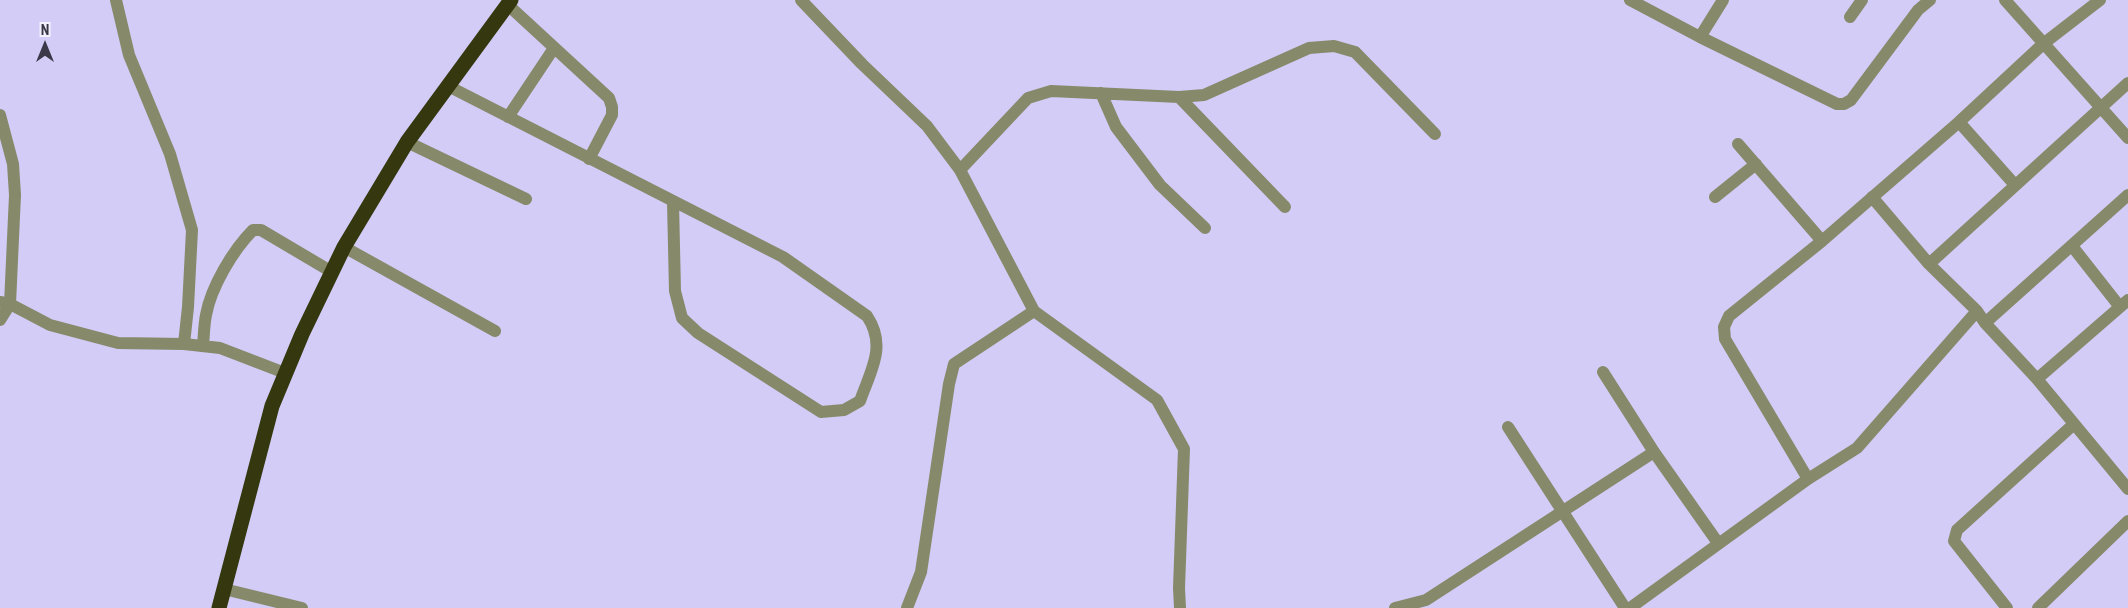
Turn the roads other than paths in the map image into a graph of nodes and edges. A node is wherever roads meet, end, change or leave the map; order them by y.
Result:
1 (116, 0) edge
2 (801, 0) edge
3 (1630, 0) edge
4 (1723, 0) edge
5 (1862, 0) edge
6 (1930, 0) edge
7 (2005, 0) edge
8 (2100, 0) edge
9 (510, 2) edge
10 (1850, 17) dead end
11 (1700, 37) junction
12 (2043, 44) junction
13 (554, 48) junction
14 (2128, 83) edge
15 (448, 86) junction
16 (1101, 93) junction
17 (1179, 97) junction
18 (2101, 107) junction
19 (0, 115) edge
20 (508, 117) junction
21 (1959, 122) junction
22 (1435, 134) dead end
23 (2128, 138) edge
24 (407, 142) junction
25 (1738, 144) dead end
26 (589, 159) junction
27 (13, 164) junction
28 (1756, 164) junction
29 (0, 167) edge
30 (960, 170) junction
31 (2015, 185) junction
32 (2128, 195) edge
33 (1714, 197) dead end
34 (1872, 197) junction
35 (526, 199) dead end
36 (673, 202) junction
37 (1285, 207) dead end
38 (1205, 228) dead end
39 (1822, 240) junction
40 (2072, 246) junction
41 (344, 247) junction
42 (1929, 264) junction
43 (332, 272) junction
44 (5, 303) edge
45 (2124, 303) edge
46 (1034, 311) junction
47 (1977, 311) junction
48 (0, 320) edge
49 (1985, 323) junction
50 (495, 331) dead end
51 (184, 344) junction
52 (203, 346) junction
53 (1603, 372) dead end
54 (285, 373) junction
55 (2036, 379) junction
56 (2074, 424) junction
57 (1508, 427) dead end
58 (1654, 452) junction
59 (1808, 479) junction
60 (2128, 489) edge
61 (1562, 512) junction
62 (2128, 521) edge
63 (1718, 543) junction
64 (224, 589) junction
65 (1429, 604) edge
66 (219, 608) edge
67 (302, 608) edge
68 (907, 608) edge
69 (1180, 608) edge
70 (1395, 608) edge
71 (1625, 608) edge
72 (1630, 608) edge
73 (2007, 608) edge
74 (2038, 608) edge

1 - 51 street
2 - 30 street
3 - 11 street
4 - 11 street
5 - 10 street
6 - 11 street
7 - 12 street
8 - 12 street
9 - 13 street
9 - 15 highway
12 - 18 street
12 - 21 street
13 - 20 street
13 - 26 street
14 - 18 street
15 - 20 street
15 - 24 highway
16 - 17 street
16 - 30 street
16 - 38 street
17 - 22 street
17 - 37 street
18 - 23 street
18 - 31 street
19 - 27 street
20 - 26 street
21 - 31 street
21 - 34 street
24 - 35 street
24 - 41 highway
25 - 28 street
26 - 36 street
27 - 29 street
27 - 44 street
28 - 33 street
28 - 39 street
30 - 46 street
31 - 42 street
32 - 40 street
34 - 39 street
34 - 42 street
36 - 36 street
39 - 59 street
40 - 45 street
40 - 49 street
41 - 43 highway
41 - 50 street
42 - 47 street
43 - 52 street
43 - 54 highway
44 - 48 street
44 - 51 street
45 - 55 street
46 - 68 street
46 - 69 street
47 - 49 street
47 - 59 street
49 - 55 street
51 - 52 street
52 - 54 street
53 - 58 street
54 - 64 highway
55 - 56 street
56 - 60 street
56 - 73 street
57 - 61 street
58 - 61 street
58 - 63 street
59 - 63 street
61 - 65 street
61 - 71 street
62 - 74 street
63 - 72 street
64 - 66 highway
64 - 67 street
65 - 70 street

